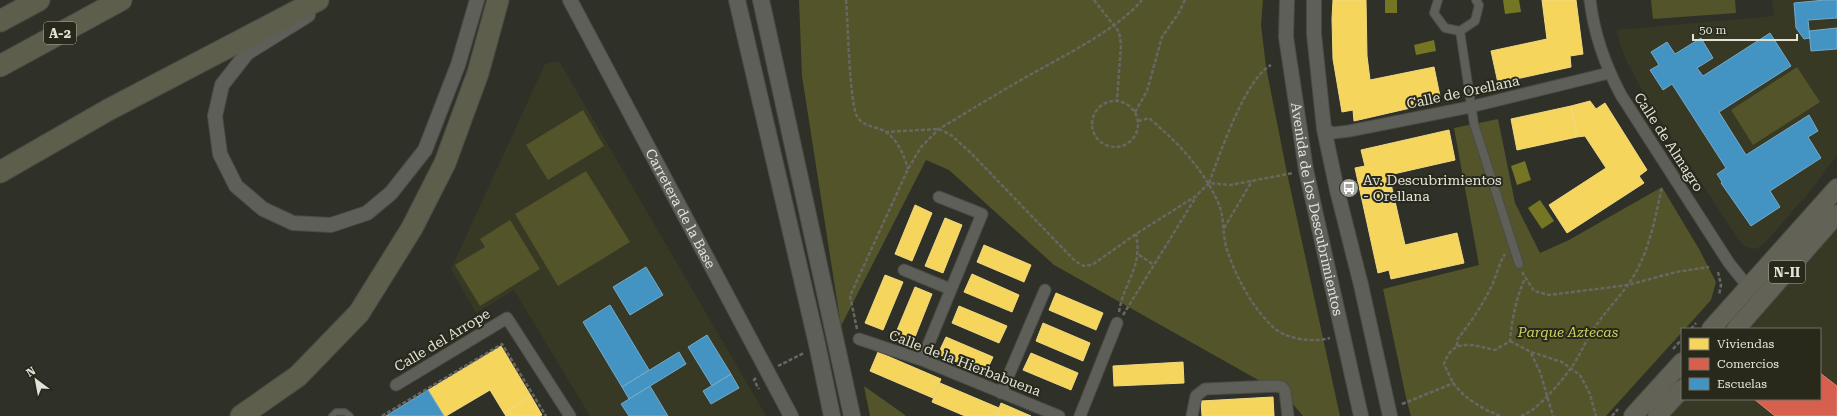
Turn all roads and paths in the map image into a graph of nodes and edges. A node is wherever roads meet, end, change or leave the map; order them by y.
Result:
1 (39, 0) edge
2 (121, 0) edge
3 (318, 0) edge
4 (327, 0) edge
5 (477, 0) edge
6 (498, 0) edge
7 (570, 0) edge
8 (737, 0) edge
9 (761, 0) edge
10 (846, 0) edge
11 (1094, 0) edge
12 (1142, 0) edge
13 (1185, 0) edge
14 (1287, 0) edge
15 (1314, 0) edge
16 (1438, 0) edge
17 (1476, 0) edge
18 (1590, 0) edge
19 (0, 21) edge
20 (1113, 25) junction
21 (1460, 31) junction
22 (1272, 65) dead end
23 (0, 66) edge
24 (1609, 73) junction
25 (1117, 100) junction
26 (1470, 107) junction
27 (1135, 112) junction
28 (1138, 121) junction
29 (939, 129) junction
30 (1324, 129) junction
31 (885, 132) junction
32 (908, 169) junction
33 (0, 172) edge
34 (1293, 173) dead end
35 (1252, 181) junction
36 (1209, 183) junction
37 (1662, 187) dead end
38 (1837, 188) edge
39 (1196, 196) junction
40 (939, 197) dead end
41 (1837, 214) edge
42 (1224, 229) junction
43 (1136, 234) junction
44 (1512, 244) junction
45 (1139, 255) junction
46 (1519, 264) joint
47 (1154, 265) junction
48 (1709, 267) dead end
49 (904, 270) dead end
50 (1718, 272) dead end
51 (1524, 278) junction
52 (1628, 286) junction
53 (1749, 288) junction
54 (950, 289) junction
55 (1045, 290) dead end
56 (1718, 298) dead end
57 (1117, 323) junction
58 (1706, 324) edge
59 (1694, 328) edge
60 (1737, 328) edge
61 (1330, 338) dead end
62 (859, 339) joint
63 (1510, 340) junction
64 (1457, 346) junction
65 (807, 352) dead end
66 (1531, 352) junction
67 (922, 360) junction
68 (1681, 363) edge
69 (1571, 368) junction
70 (767, 372) junction
71 (1454, 383) junction
72 (396, 385) dead end
73 (1681, 390) edge
74 (1001, 393) junction
75 (1546, 396) junction
76 (1402, 404) dead end
77 (241, 416) edge
78 (332, 416) edge
79 (350, 416) edge
80 (382, 416) edge
81 (546, 416) edge
82 (570, 416) edge
83 (791, 416) edge
84 (832, 416) edge
85 (852, 416) edge
86 (1059, 416) edge
87 (1080, 416) edge
88 (1192, 416) edge
89 (1288, 416) edge
90 (1361, 416) edge
91 (1390, 416) edge
92 (1500, 416) edge
93 (1521, 416) edge
94 (1552, 416) edge
95 (1596, 416) edge
96 (1633, 416) edge
97 (1657, 416) edge

1 - 19 highway
2 - 23 highway, A-2
3 - 33 highway
4 - 5 street
6 - 77 highway
7 - 70 street, Carretera de la Base
8 - 84 main road
9 - 85 main road
10 - 31 path
11 - 20 path
12 - 20 path
13 - 27 path
14 - 90 street, Avenida de los Descubrimientos
15 - 30 street, Avenida de los Descubrimientos
16 - 21 street
17 - 21 street
18 - 24 street, Calle de Almagro
20 - 25 path
20 - 29 path
21 - 26 street
22 - 36 path
24 - 26 street, Calle de Orellana
24 - 53 street, Calle de Almagro
25 - 27 path
25 - 28 path
26 - 30 street, Calle de Orellana
26 - 44 street
27 - 28 path
28 - 36 path
29 - 31 path
29 - 32 path
29 - 43 path
30 - 91 street, Avenida de los Descubrimientos
31 - 32 path
32 - 62 path
34 - 35 path
35 - 36 path
35 - 42 path
36 - 39 path
36 - 42 path
37 - 52 path
38 - 53 main road, N-II
39 - 43 path
39 - 47 path
40 - 54 street
41 - 60 main road, N-II
42 - 61 path
43 - 45 path
44 - 46 street
44 - 64 path
45 - 47 path
45 - 57 path
46 - 51 path
47 - 57 path
48 - 52 path
49 - 54 street
50 - 56 path
51 - 52 path
51 - 63 path
52 - 69 path
53 - 58 main road, N-II
54 - 67 street
55 - 74 street
57 - 87 street
58 - 59 path
62 - 67 street, Calle de la Hierbabuena
63 - 64 path
63 - 66 path
64 - 71 path
65 - 70 path
66 - 69 path
66 - 75 path
67 - 74 street, Calle de la Hierbabuena
68 - 96 main road
69 - 75 path
69 - 95 path
70 - 83 street, Carretera de la Base
71 - 76 path
71 - 92 path
72 - 82 street, Calle del Arrope
73 - 97 main road
74 - 86 street, Calle de la Hierbabuena
75 - 93 path
75 - 94 path
78 - 79 lane
80 - 81 path
88 - 89 street

